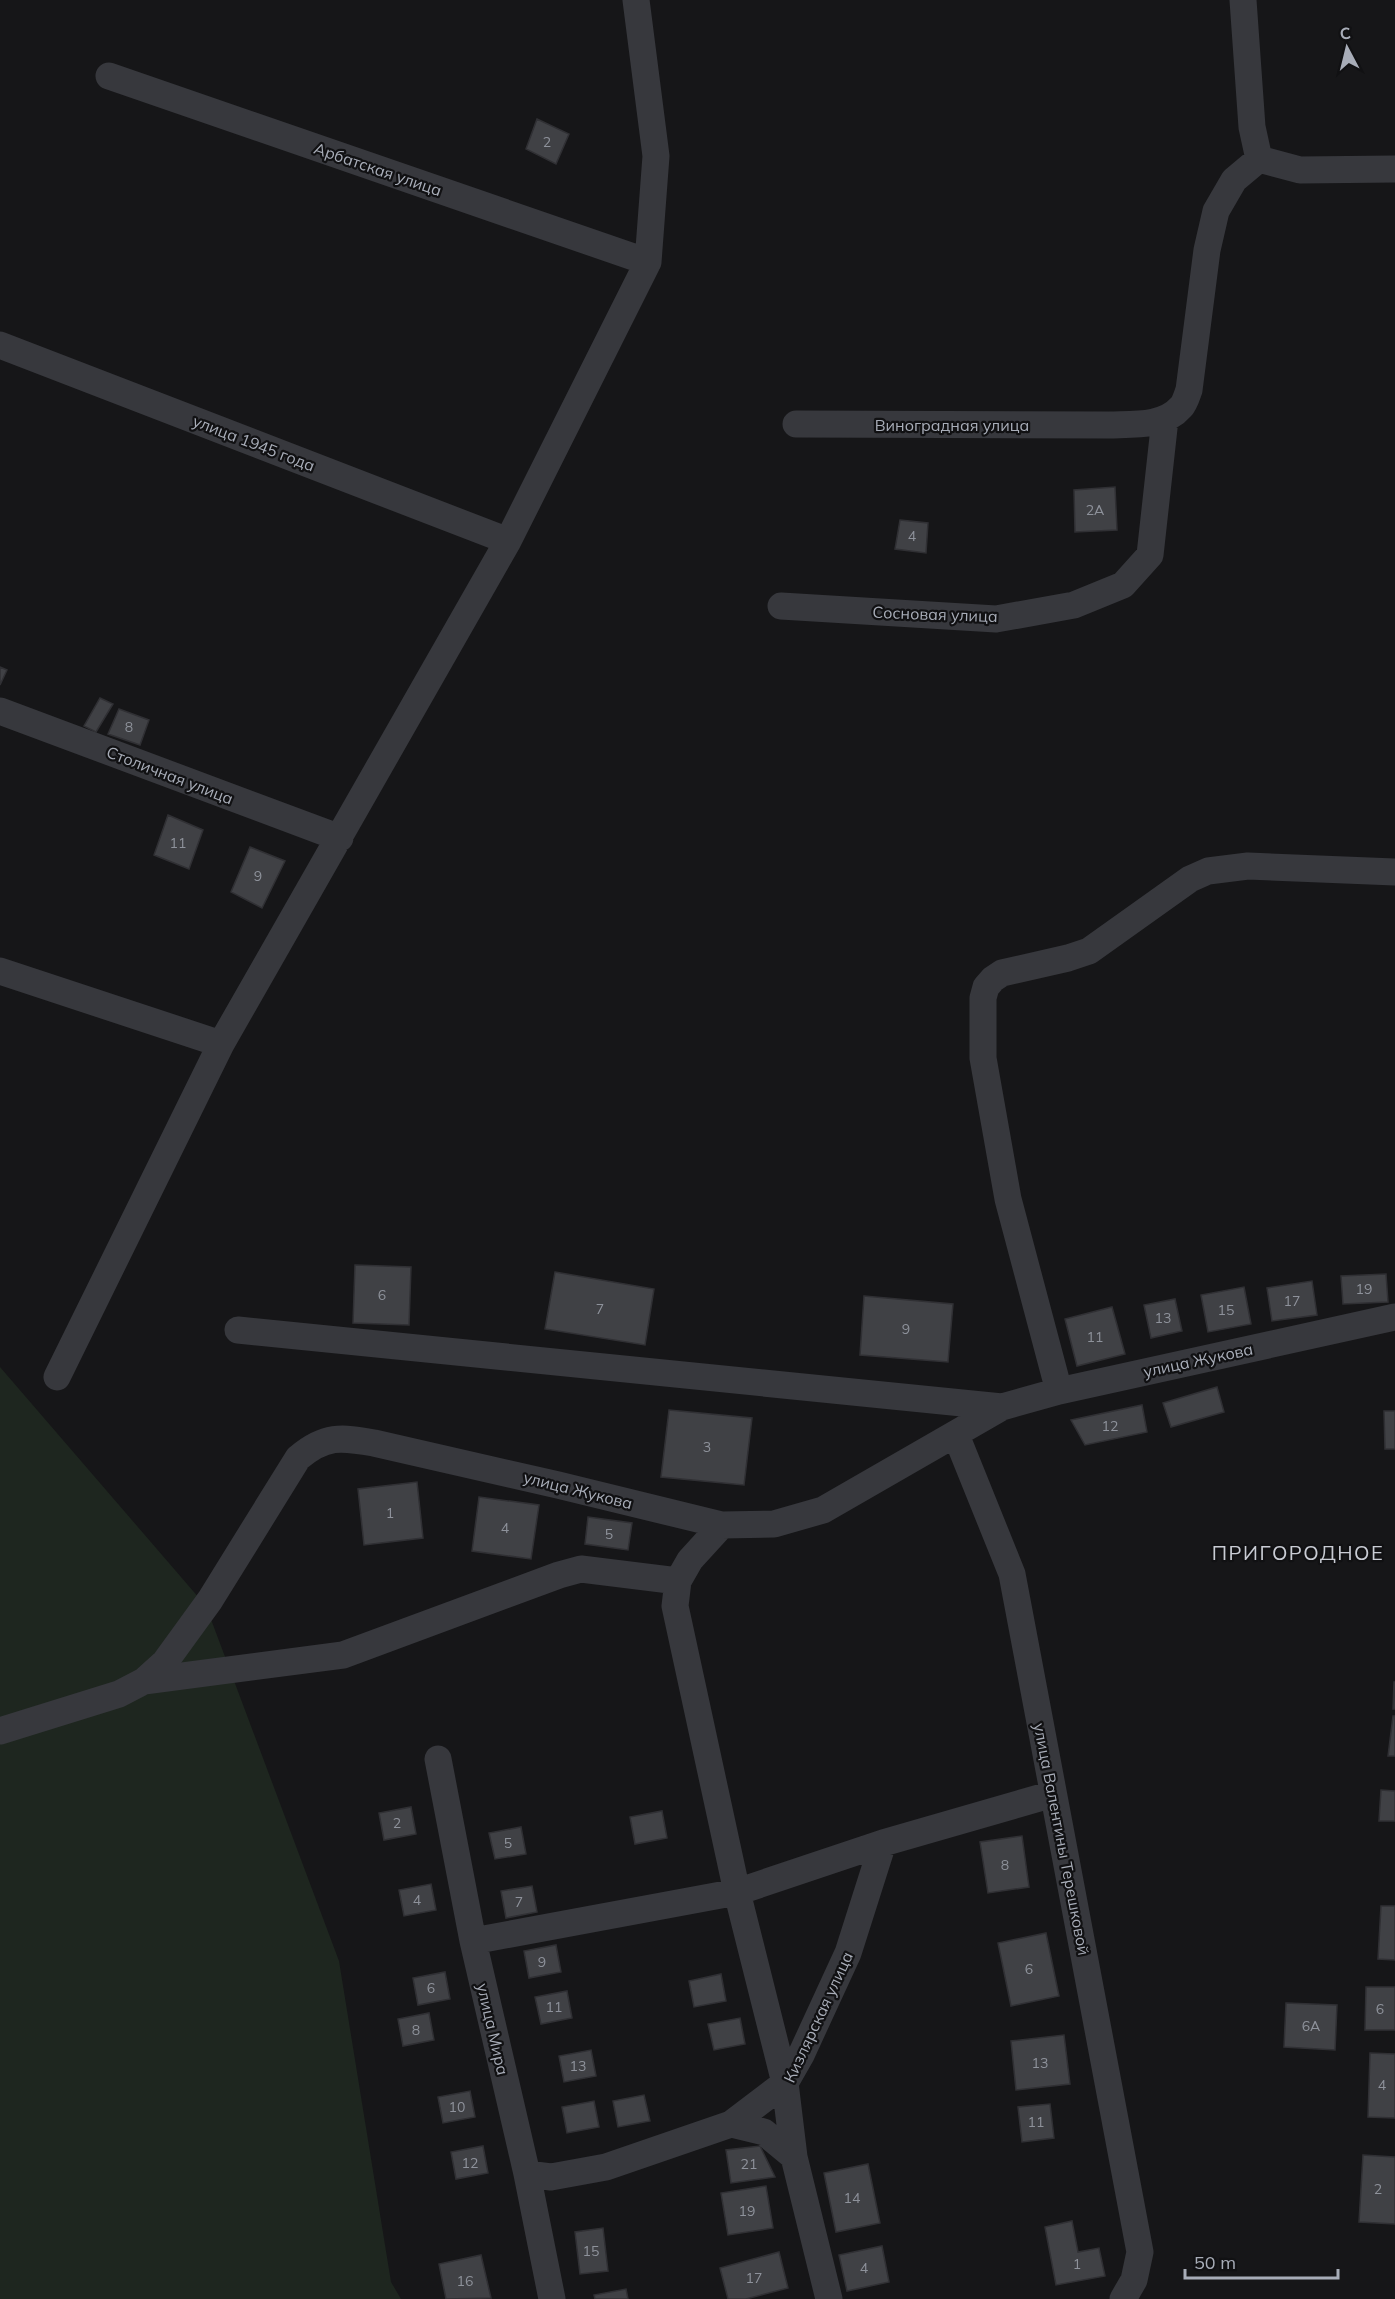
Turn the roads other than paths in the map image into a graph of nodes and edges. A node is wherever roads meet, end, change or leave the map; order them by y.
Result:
1 (636, 0) edge
2 (1244, 0) edge
3 (109, 76) dead end
4 (1259, 159) junction
5 (1395, 169) edge
6 (648, 262) junction
7 (0, 345) edge
8 (1165, 419) junction
9 (796, 424) dead end
10 (508, 541) junction
11 (781, 606) dead end
12 (0, 711) edge
13 (340, 838) junction
14 (1395, 872) edge
15 (0, 971) edge
16 (221, 1044) junction
17 (1395, 1317) edge
18 (238, 1330) dead end
19 (57, 1377) dead end
20 (1059, 1391) junction
21 (1002, 1407) junction
22 (956, 1435) junction
23 (722, 1526) junction
24 (678, 1581) junction
25 (144, 1681) junction
26 (0, 1731) edge
27 (438, 1759) dead end
28 (1053, 1794) junction
29 (883, 1843) junction
30 (737, 1892) junction
31 (474, 1941) junction
32 (784, 2083) junction
33 (731, 2124) junction
34 (794, 2157) junction
35 (526, 2174) junction
36 (552, 2299) edge
37 (829, 2299) edge
38 (1123, 2299) edge

1 - 6 street
2 - 4 street
3 - 6 street, Арбатская улица
4 - 5 street
4 - 8 street
6 - 10 street
7 - 10 street, улица 1945 года
8 - 9 street, Виноградная улица
8 - 11 street, Сосновая улица
10 - 13 street
12 - 13 street, Столичная улица
13 - 16 street
14 - 20 street
15 - 16 street
16 - 19 street
17 - 20 street, улица Жукова
18 - 21 street, улица Жукова
20 - 21 street, улица Жукова
21 - 22 street, улица Жукова
22 - 23 street, улица Жукова
22 - 28 street, улица Валентины Терешковой
23 - 24 street
23 - 25 street, улица Жукова
24 - 25 street
24 - 30 street
25 - 26 street
27 - 31 street, улица Мира
28 - 29 street
28 - 38 street, улица Валентины Терешковой
29 - 30 street
29 - 32 street, Кизлярская улица
30 - 31 street
30 - 32 street
31 - 35 street, улица Мира
32 - 33 street
32 - 34 street, Кизлярская улица
33 - 34 street
33 - 35 street
34 - 37 street, Кизлярская улица
35 - 36 street, улица Мира

